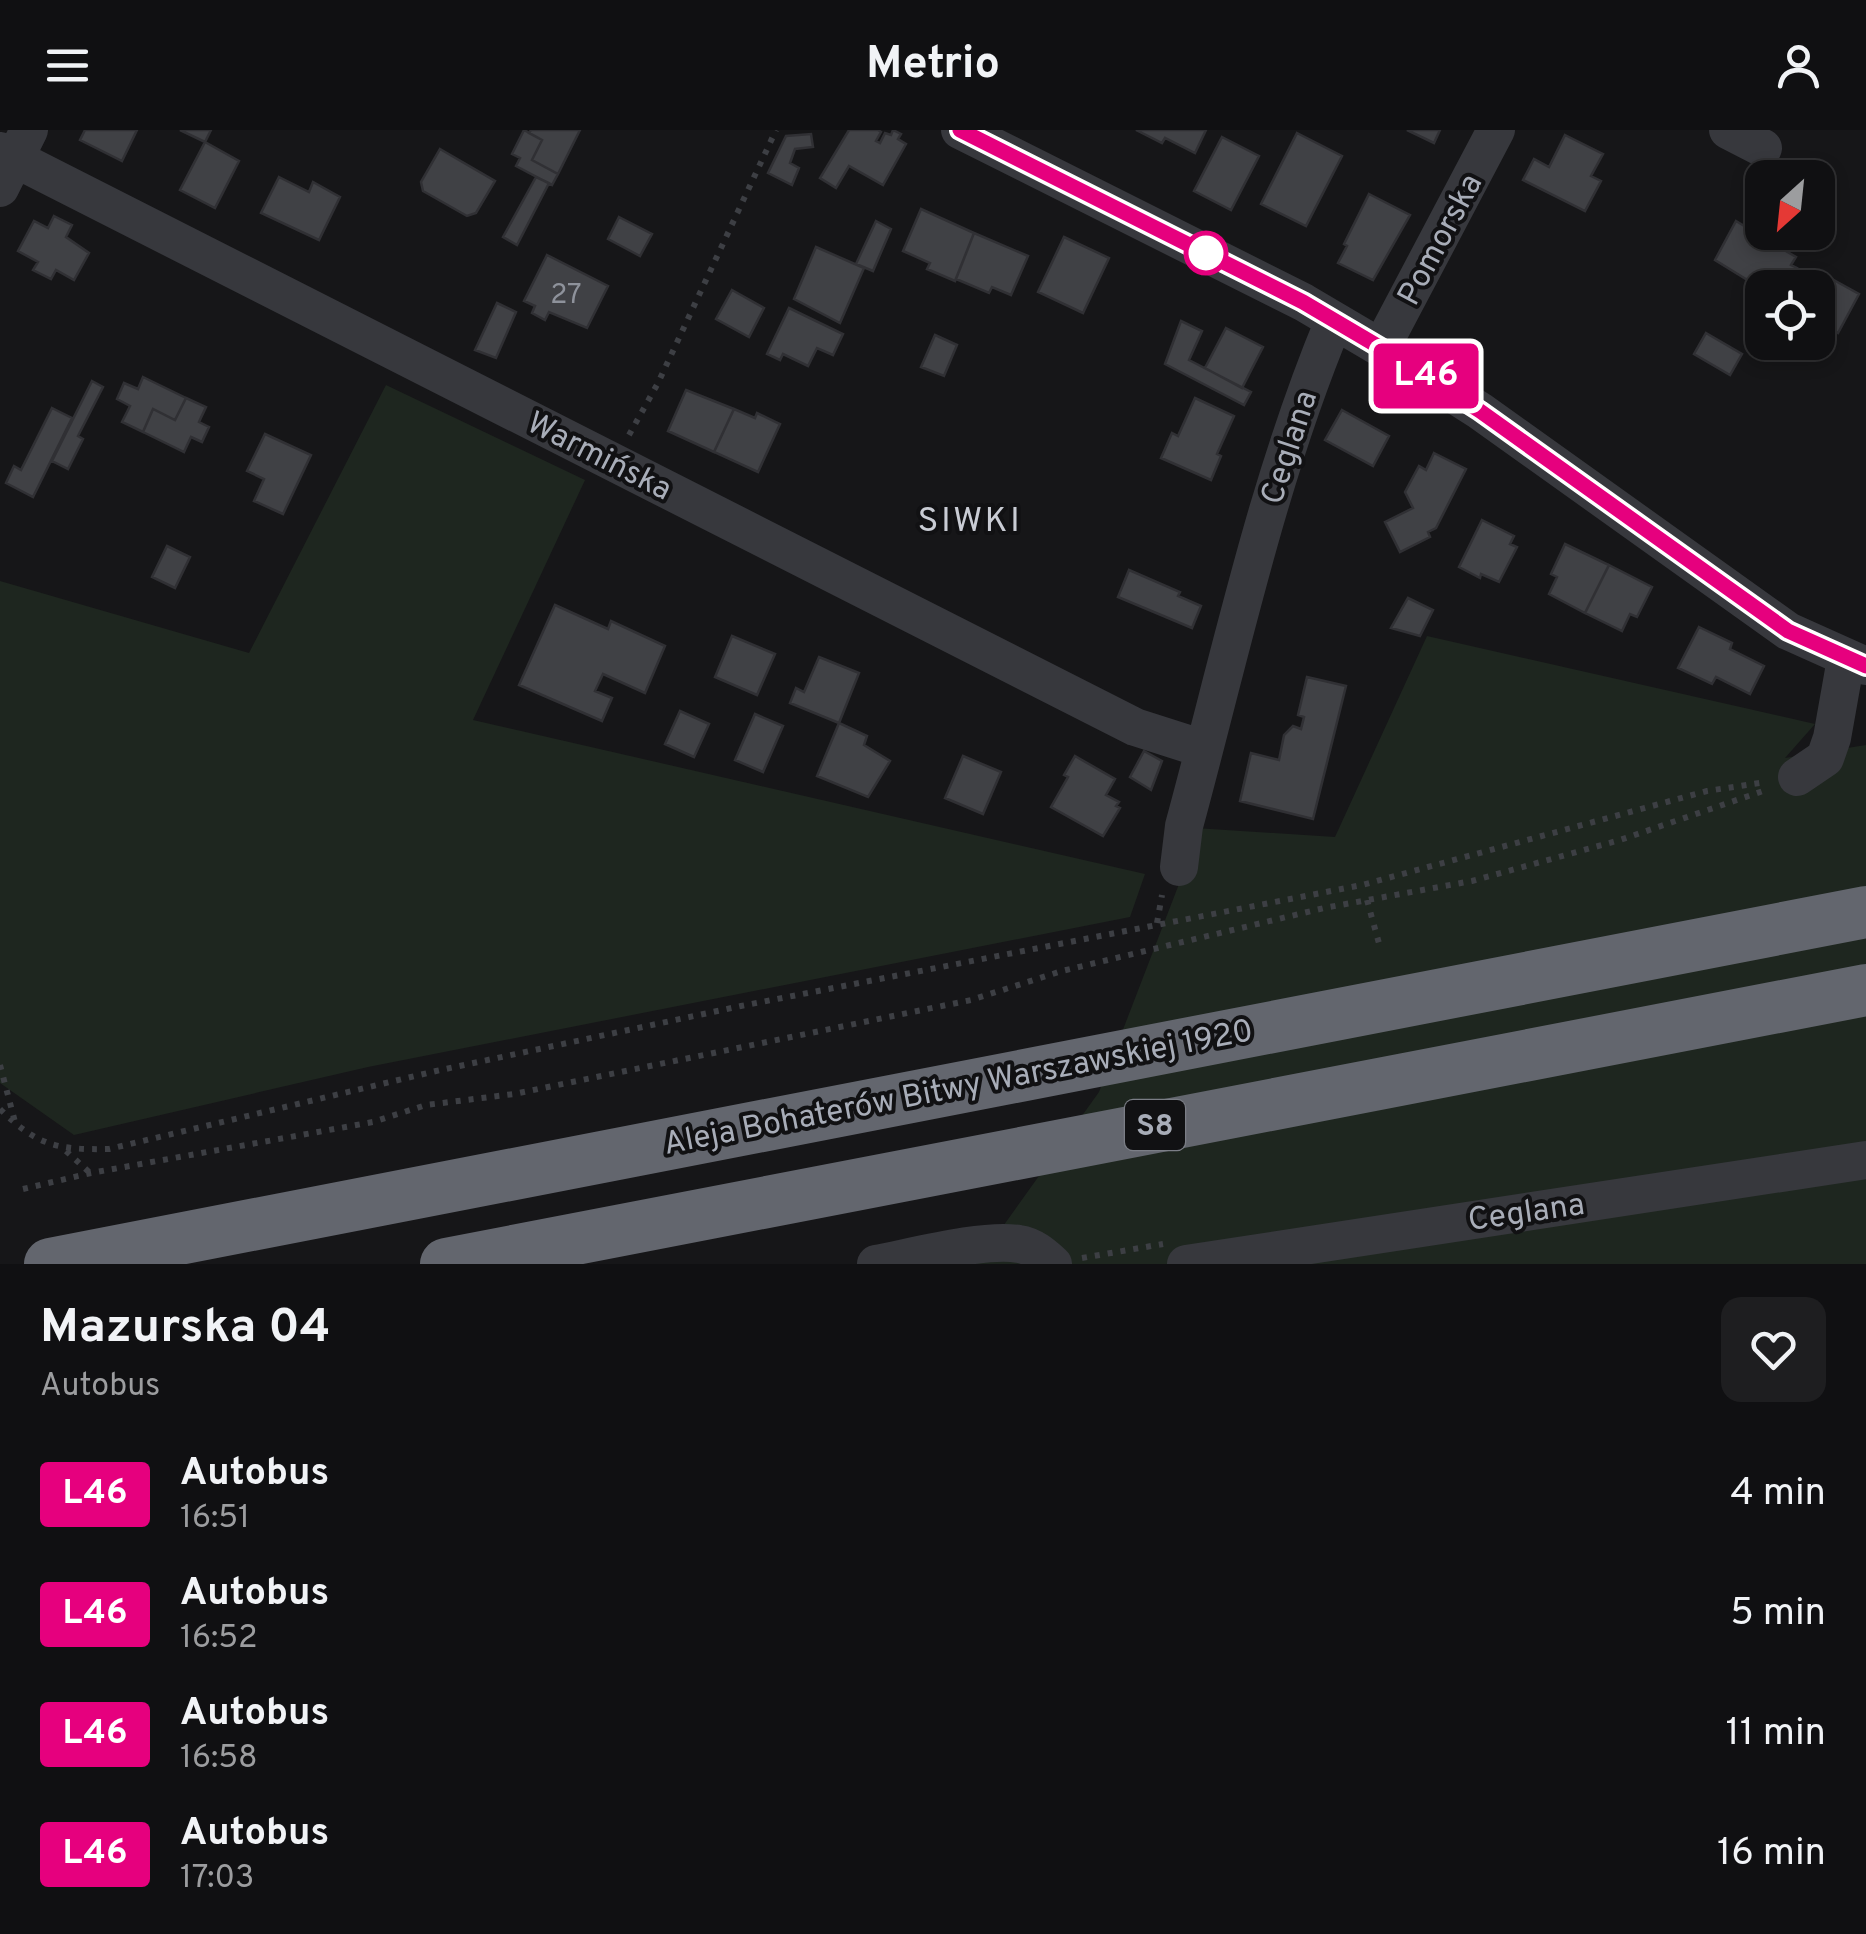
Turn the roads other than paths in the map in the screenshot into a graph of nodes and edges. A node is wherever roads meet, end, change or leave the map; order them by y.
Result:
1 (960, 130) edge
2 (1496, 130) edge
3 (1728, 130) edge
4 (1762, 148) dead end
5 (11, 157) edge
6 (1334, 321) junction
7 (1381, 348) junction
8 (1856, 662) edge
9 (1204, 749) junction
10 (1797, 777) road end
11 (1179, 868) dead end
12 (1866, 912) edge
13 (1866, 990) edge
14 (1866, 1160) edge
15 (50, 1264) edge
16 (446, 1264) edge
17 (876, 1264) edge
18 (1054, 1264) edge
19 (1186, 1264) edge

1 - 6 street
2 - 7 street, Pomorska
3 - 4 street
5 - 9 street, Warmińska
6 - 7 street
6 - 9 street, Ceglana
7 - 8 street
8 - 10 street
9 - 11 street, Ceglana
12 - 15 highway, Aleja Bohaterów Bitwy Warszawskiej 1920 / S8
13 - 16 highway, S8
14 - 19 street, Ceglana
17 - 18 street

